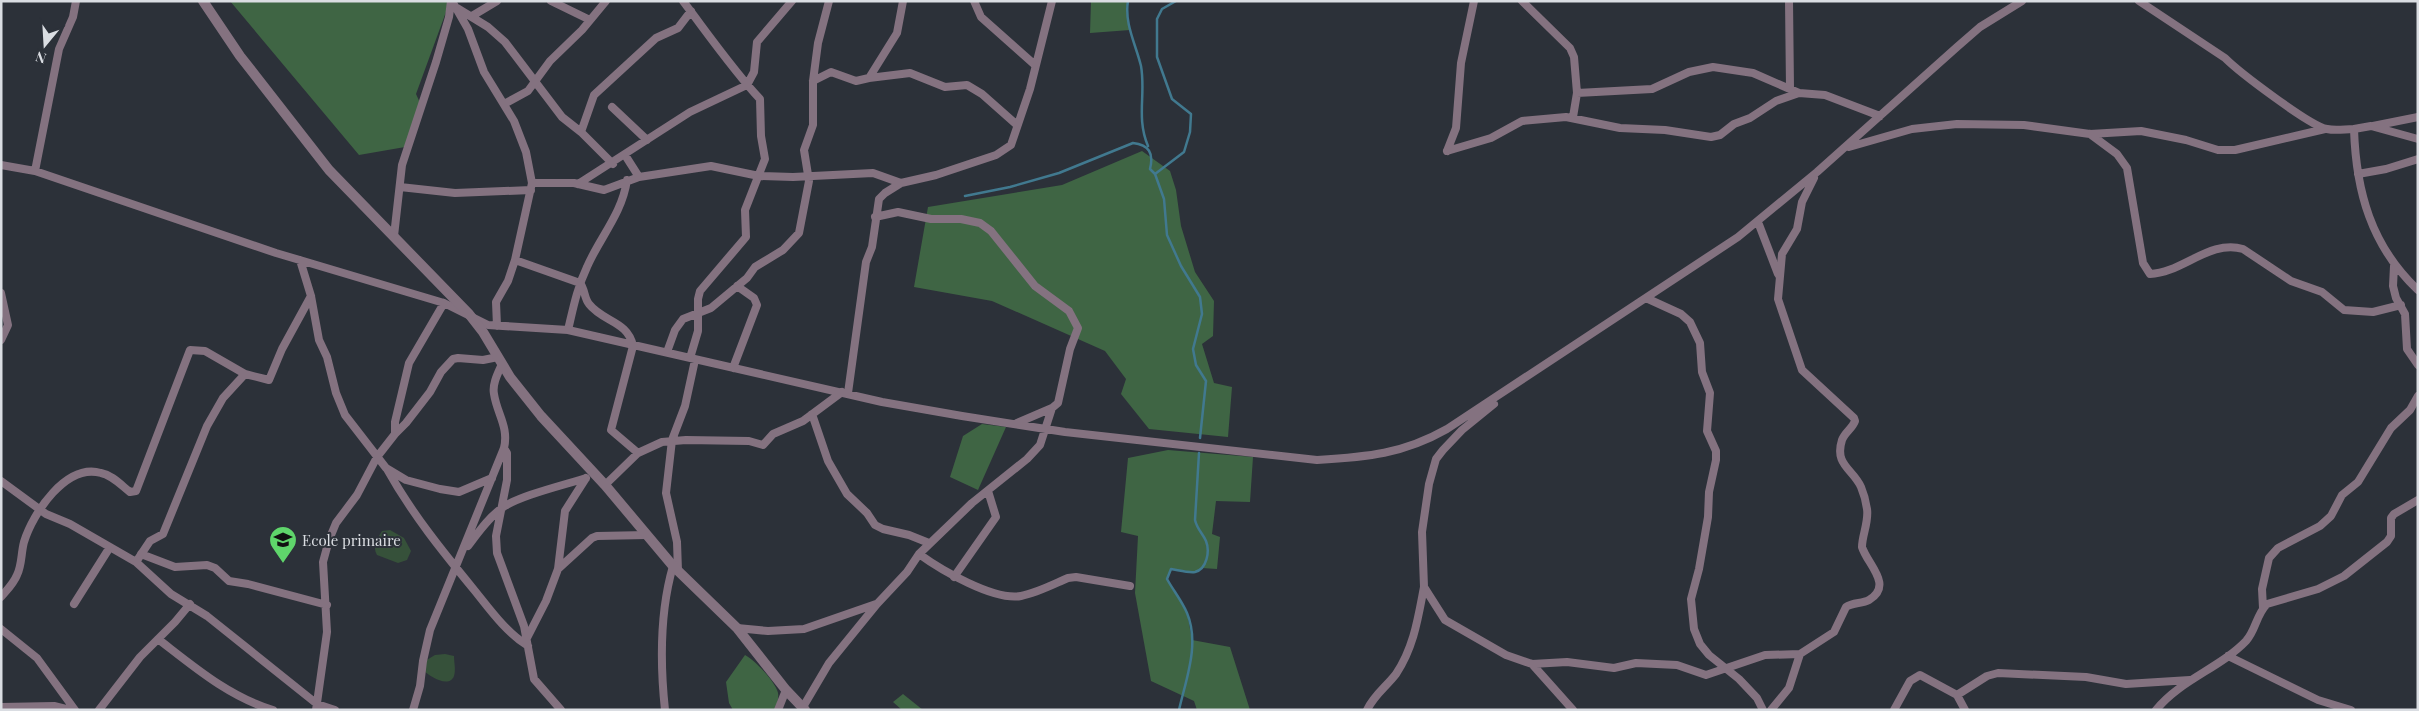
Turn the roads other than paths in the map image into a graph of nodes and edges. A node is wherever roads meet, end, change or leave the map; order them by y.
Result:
1 (76, 1) edge
2 (204, 1) edge
3 (497, 1) edge
4 (551, 1) edge
5 (606, 1) edge
6 (683, 1) edge
7 (792, 1) edge
8 (829, 1) edge
9 (903, 1) edge
10 (974, 1) edge
11 (1052, 1) edge
12 (1474, 1) edge
13 (1522, 1) edge
14 (1789, 1) edge
15 (2022, 1) edge
16 (2139, 1) edge
17 (453, 4) edge
18 (691, 12) junction
19 (472, 16) junction
20 (590, 20) junction
21 (1035, 65) junction
22 (869, 78) junction
23 (535, 81) junction
24 (813, 81) junction
25 (747, 85) junction
26 (1790, 88) junction
27 (1577, 93) junction
28 (1799, 93) junction
29 (504, 104) junction
30 (612, 107) dead end
31 (1880, 116) junction
32 (1573, 117) junction
33 (2418, 117) edge
34 (1017, 125) junction
35 (2371, 126) junction
36 (2325, 129) junction
37 (2354, 129) junction
38 (581, 132) junction
39 (2090, 134) junction
40 (2418, 139) edge
41 (647, 140) junction
42 (1845, 148) junction
43 (624, 156) junction
44 (2418, 159) edge
45 (613, 164) junction
46 (1, 165) edge
47 (35, 171) junction
48 (1818, 172) junction
49 (2358, 174) junction
50 (639, 176) junction
51 (759, 176) junction
52 (809, 176) junction
53 (627, 180) junction
54 (901, 183) junction
55 (578, 184) junction
56 (400, 187) junction
57 (531, 187) junction
58 (875, 217) junction
59 (1758, 222) junction
60 (394, 236) junction
61 (300, 260) junction
62 (515, 260) junction
63 (2394, 266) junction
64 (1779, 279) junction
65 (580, 283) junction
66 (737, 286) junction
67 (2418, 290) edge
68 (1, 294) edge
69 (311, 296) junction
70 (1646, 298) junction
71 (444, 303) junction
72 (2402, 306) junction
73 (699, 313) junction
74 (469, 314) junction
75 (497, 326) junction
76 (568, 330) junction
77 (1, 340) edge
78 (633, 346) junction
79 (667, 352) junction
80 (693, 359) junction
81 (500, 361) junction
82 (2418, 365) edge
83 (733, 368) junction
84 (245, 374) junction
85 (845, 392) junction
86 (1504, 392) junction
87 (2418, 396) edge
88 (1052, 408) junction
89 (812, 414) junction
90 (1017, 424) junction
91 (1044, 429) junction
92 (394, 434) junction
93 (672, 440) junction
94 (504, 448) junction
95 (638, 453) junction
96 (377, 457) junction
97 (386, 468) junction
98 (591, 476) junction
99 (492, 478) junction
100 (1, 481) edge
101 (605, 485) junction
102 (988, 491) junction
103 (2418, 500) edge
104 (502, 508) junction
105 (40, 510) junction
106 (647, 535) junction
107 (928, 543) junction
108 (110, 547) junction
109 (462, 553) junction
110 (141, 554) junction
111 (919, 554) junction
112 (136, 562) junction
113 (457, 568) junction
114 (676, 568) junction
115 (558, 570) junction
116 (954, 577) junction
117 (1130, 586) dead end
118 (1424, 587) junction
119 (1, 597) edge
120 (74, 604) dead end
121 (190, 604) junction
122 (877, 604) junction
123 (327, 605) junction
124 (2263, 608) junction
125 (737, 628) junction
126 (3, 631) edge
127 (158, 639) junction
128 (527, 642) junction
129 (1800, 654) junction
130 (2228, 656) junction
131 (1532, 664) junction
132 (1724, 667) junction
133 (2190, 680) junction
134 (786, 690) junction
135 (60, 693) junction
136 (1957, 695) junction
137 (1, 707) edge
138 (317, 707) edge
139 (54, 708) edge
140 (804, 709) edge
141 (70, 710) edge
142 (74, 710) edge
143 (99, 710) edge
144 (273, 710) edge
145 (335, 710) edge
146 (413, 710) edge
147 (561, 710) edge
148 (665, 710) edge
149 (778, 710) edge
150 (1366, 710) edge
151 (1573, 710) edge
152 (1763, 710) edge
153 (1771, 710) edge
154 (1894, 710) edge
155 (1965, 710) edge
156 (2156, 710) edge
157 (2351, 710) edge

1 - 47 street
2 - 60 street
3 - 19 street
4 - 20 street
5 - 20 street
6 - 18 street
7 - 25 street
8 - 24 street
9 - 22 street
10 - 21 street
11 - 21 street
12 - 32 street
13 - 27 street
14 - 26 street
15 - 31 street
16 - 36 street
17 - 19 street
17 - 29 street
17 - 56 street
18 - 25 street
18 - 38 street
19 - 23 street
20 - 23 street
21 - 34 street
22 - 24 street
22 - 34 street
23 - 29 street
23 - 38 street
24 - 52 street
25 - 41 street
25 - 51 street
26 - 27 street
26 - 28 street
27 - 32 street
28 - 31 street
28 - 32 street
29 - 57 street
30 - 41 street
31 - 42 street
33 - 35 street
34 - 54 street
35 - 37 street
35 - 40 street
36 - 37 street
36 - 39 street
37 - 49 street
38 - 45 street
39 - 42 street
39 - 72 street
41 - 43 street
42 - 48 street
43 - 45 street
43 - 50 street
44 - 49 street
45 - 55 street
46 - 47 street
47 - 61 street
48 - 59 street
48 - 64 street
49 - 63 street
50 - 51 street
50 - 53 street
51 - 52 street
51 - 73 street
52 - 54 street
52 - 66 street
53 - 55 street
53 - 65 street
54 - 58 street
55 - 57 street
56 - 57 street
56 - 60 street
57 - 62 street
58 - 85 street
58 - 88 street
59 - 64 street
59 - 70 street
60 - 74 street
61 - 69 street
61 - 71 street
62 - 65 street
62 - 75 street
63 - 67 street
63 - 72 street
64 - 129 street
65 - 76 street
65 - 78 street
66 - 73 street
66 - 83 street
68 - 77 street
69 - 84 street
69 - 96 street
70 - 86 street
70 - 132 street
71 - 74 street
71 - 92 street
72 - 82 street
73 - 79 street
73 - 80 street
74 - 75 street
74 - 81 street
75 - 76 street
76 - 78 street
78 - 79 street
78 - 95 street
79 - 80 street
80 - 83 street
80 - 93 street
81 - 92 street
81 - 94 street
81 - 98 street
83 - 85 street
84 - 105 street
84 - 110 street
85 - 89 street
85 - 90 street
86 - 91 street
86 - 118 street
87 - 124 street
88 - 90 street
88 - 91 street
89 - 93 street
89 - 107 street
90 - 91 street
91 - 102 street
92 - 96 street
93 - 95 street
93 - 114 street
94 - 99 street
94 - 104 street
95 - 101 street
96 - 97 street
96 - 123 street
97 - 99 street
97 - 113 street
98 - 101 street
98 - 104 street
98 - 115 street
99 - 109 street
100 - 105 street
101 - 106 street
102 - 107 street
102 - 116 street
103 - 124 street
104 - 109 street
104 - 128 street
105 - 108 street
105 - 119 street
106 - 114 street
106 - 115 street
107 - 111 street
108 - 112 street
108 - 120 street
109 - 113 street
110 - 112 street
110 - 123 street
111 - 116 street
111 - 122 street
112 - 121 street
113 - 128 street
113 - 146 street
114 - 125 street
114 - 148 street
115 - 128 street
116 - 117 street
118 - 131 street
118 - 150 street
121 - 127 street
121 - 138 street
122 - 125 street
122 - 140 street
123 - 138 street
124 - 130 street
125 - 134 street
126 - 135 street
127 - 143 street
127 - 144 street
128 - 147 street
129 - 132 street
129 - 153 street
130 - 133 street
130 - 157 street
131 - 132 street
131 - 151 street
132 - 152 street
133 - 136 street
133 - 156 street
134 - 140 street
134 - 149 street
135 - 139 street
135 - 142 street
136 - 154 street
136 - 155 street
137 - 139 street
138 - 145 street
139 - 141 street

